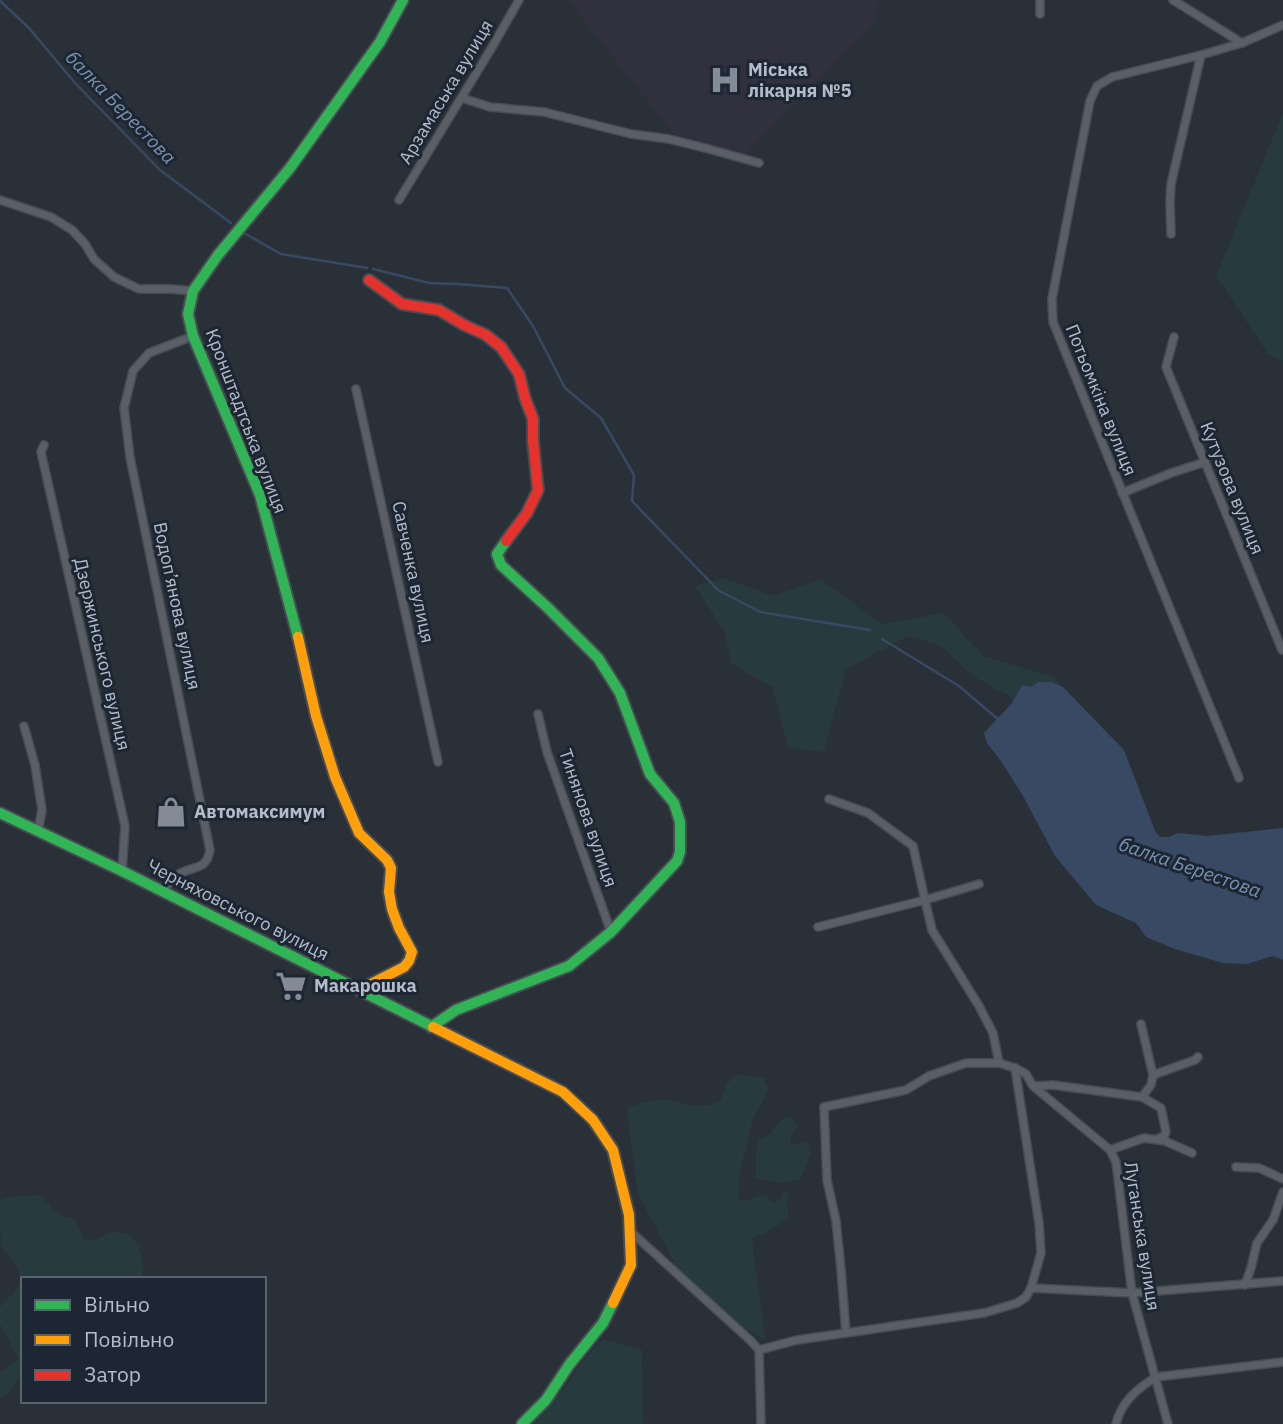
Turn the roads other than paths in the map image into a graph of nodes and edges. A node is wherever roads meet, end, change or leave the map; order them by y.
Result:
1 (403, 0) edge
2 (519, 0) edge
3 (1040, 0) edge
4 (1173, 0) edge
5 (1040, 14) dead end
6 (1283, 25) edge
7 (1242, 43) junction
8 (1201, 55) junction
9 (462, 98) junction
10 (759, 163) dead end
11 (0, 200) edge
12 (399, 200) dead end
13 (1171, 234) dead end
14 (369, 280) dead end
15 (193, 291) junction
16 (193, 336) junction
17 (1174, 337) dead end
18 (356, 389) dead end
19 (44, 445) dead end
20 (1205, 462) junction
21 (1122, 493) junction
22 (1282, 650) edge
23 (538, 714) dead end
24 (24, 726) dead end
25 (438, 762) dead end
26 (1239, 778) dead end
27 (829, 799) dead end
28 (0, 813) edge
29 (38, 831) junction
30 (122, 870) junction
31 (979, 884) dead end
32 (163, 891) junction
33 (925, 900) junction
34 (818, 927) dead end
35 (611, 932) junction
36 (359, 990) junction
37 (1141, 1024) dead end
38 (431, 1027) junction
39 (1198, 1057) dead end
40 (999, 1063) junction
41 (1015, 1068) junction
42 (1153, 1075) junction
43 (1033, 1086) junction
44 (1142, 1097) junction
45 (1158, 1139) junction
46 (1110, 1150) junction
47 (1192, 1153) dead end
48 (1236, 1167) dead end
49 (1283, 1179) edge
50 (1283, 1192) edge
51 (630, 1230) junction
52 (1283, 1281) edge
53 (1244, 1285) junction
54 (1031, 1288) junction
55 (1132, 1293) junction
56 (846, 1333) junction
57 (759, 1350) junction
58 (1283, 1362) edge
59 (1156, 1377) junction
60 (522, 1424) edge
61 (761, 1424) edge
62 (1116, 1424) edge
63 (1168, 1424) edge

1 - 15 street
2 - 9 street, Арзамаська вулиця
3 - 5 street
4 - 7 street
6 - 7 street, Потьомкіна вулиця
7 - 8 street, Потьомкіна вулиця
8 - 13 street
8 - 21 street, Потьомкіна вулиця
9 - 10 street
9 - 12 street, Арзамаська вулиця
11 - 15 street
14 - 35 street
15 - 16 street, Кронштадтська вулиця
16 - 32 street, Водоп’янова вулиця
16 - 36 street, Кронштадтська вулиця
17 - 20 street, Кутузова вулиця
18 - 25 street, Савченка вулиця
19 - 30 street, Дзержинського вулиця
20 - 21 street
20 - 22 street, Кутузова вулиця
21 - 26 street, Потьомкіна вулиця
23 - 35 street, Тинянова вулиця
24 - 29 street
27 - 33 street
28 - 29 street, Черняховського вулиця
29 - 30 street, Черняховського вулиця
30 - 32 street, Черняховського вулиця
31 - 33 street
32 - 36 street, Черняховського вулиця
33 - 34 street
33 - 40 street
35 - 38 street
36 - 38 street, Черняховського вулиця
37 - 42 street
38 - 51 street, Черняховського вулиця
39 - 42 street
40 - 41 street
40 - 56 street
41 - 43 street, Луганська вулиця
41 - 54 street
42 - 44 street
43 - 44 street
43 - 46 street, Луганська вулиця
44 - 45 street
45 - 46 street
45 - 47 street
46 - 55 street, Луганська вулиця
48 - 49 street
50 - 53 street
51 - 57 street
51 - 60 street, Черняховського вулиця
52 - 53 street
53 - 55 street
54 - 55 street
54 - 56 street
55 - 59 street, Луганська вулиця
56 - 57 street
57 - 61 street
58 - 59 street
59 - 62 street
59 - 63 street, Луганська вулиця

